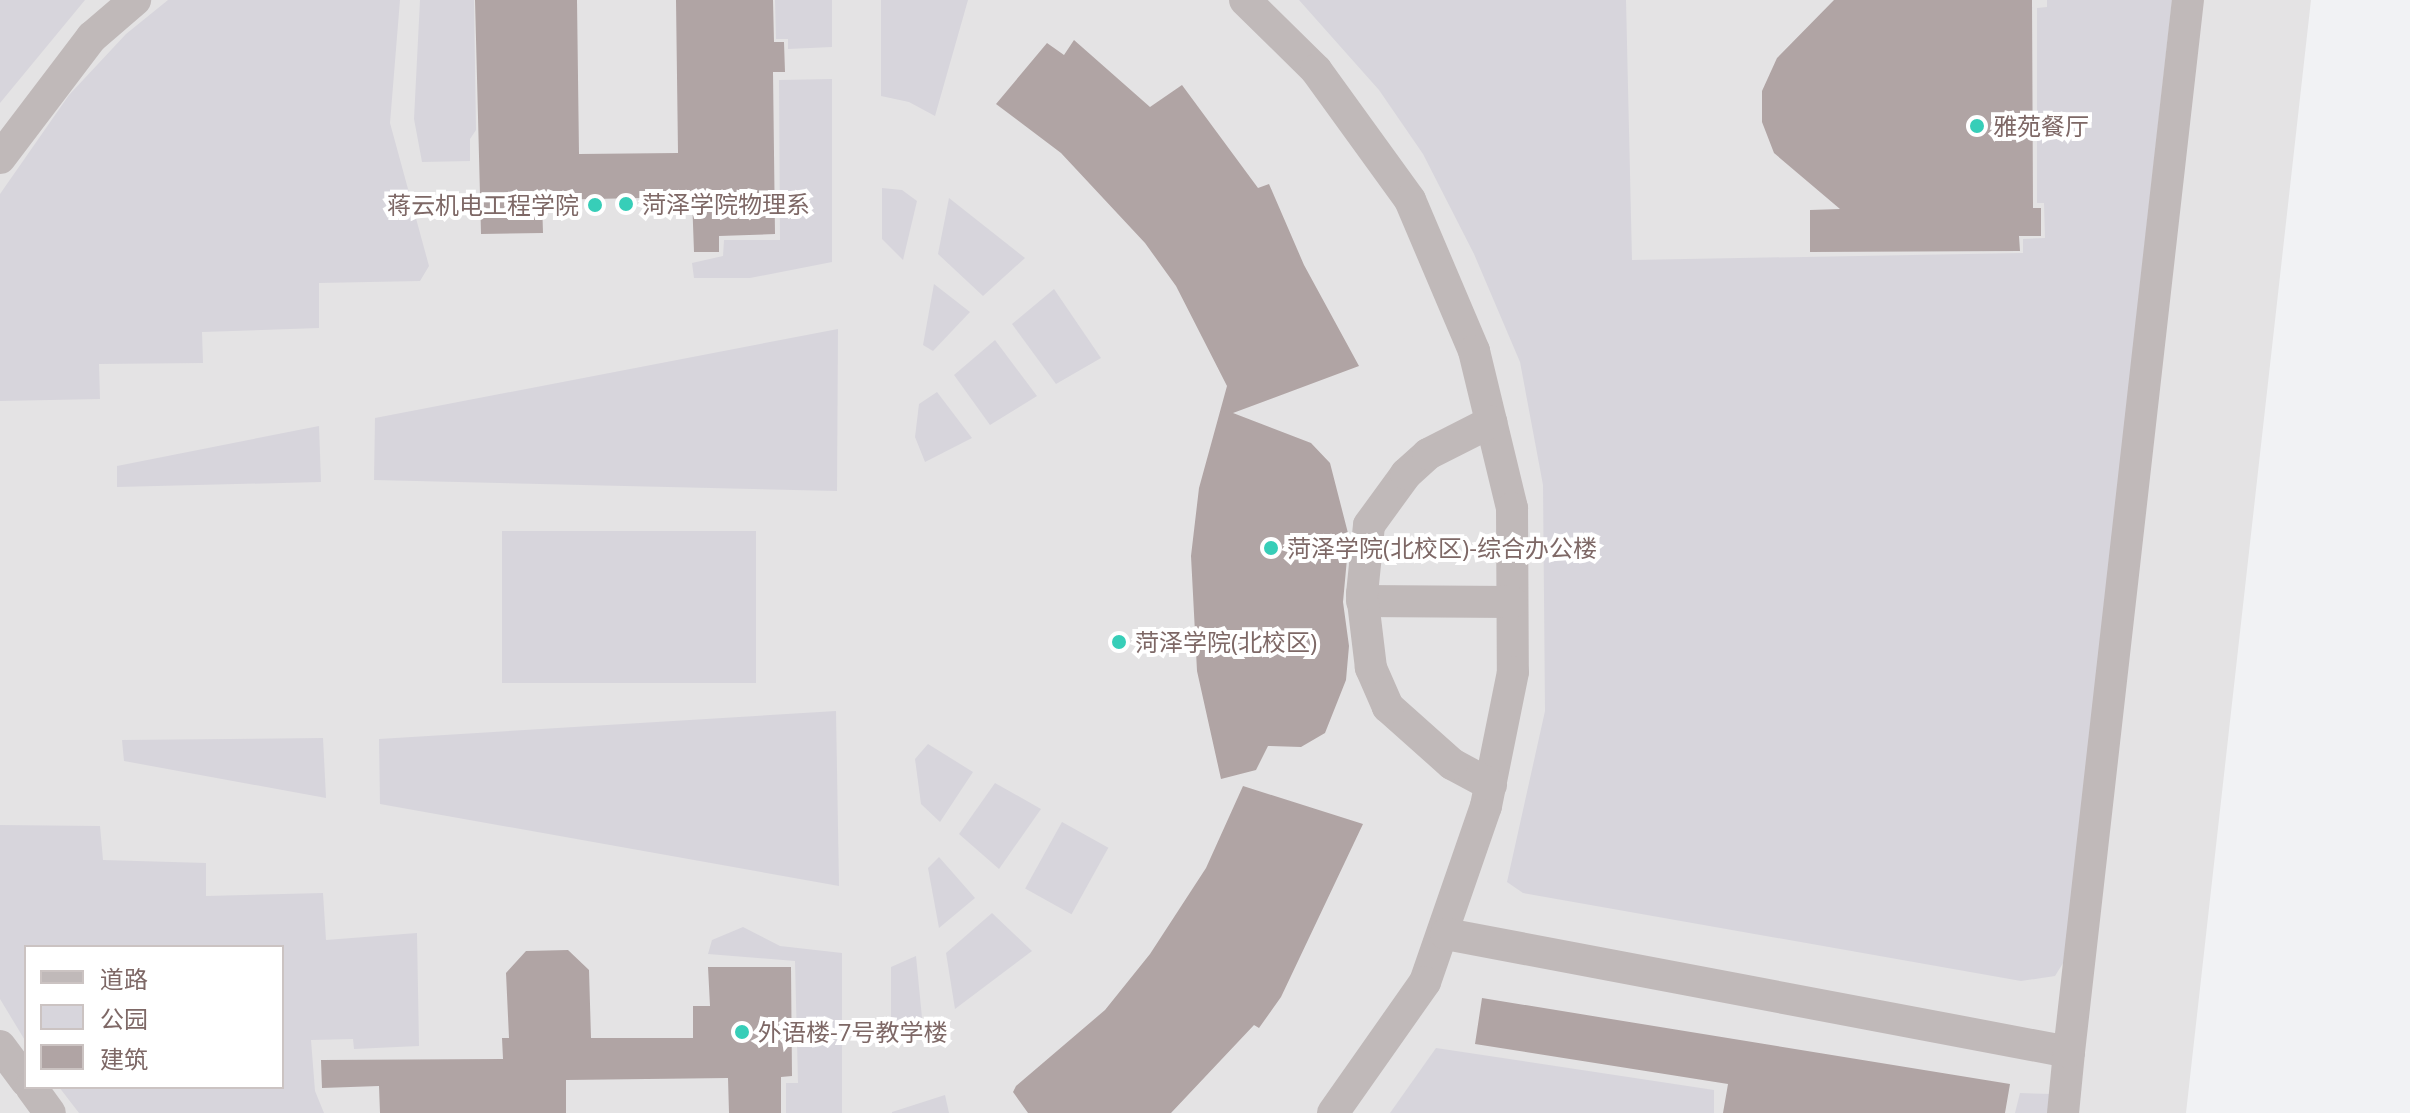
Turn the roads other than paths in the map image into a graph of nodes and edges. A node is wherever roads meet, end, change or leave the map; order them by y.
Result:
1 (135, 0) edge
2 (1245, 0) edge
3 (2188, 0) edge
4 (0, 158) edge
5 (1491, 422) junction
6 (1362, 601) junction
7 (1512, 602) junction
8 (1491, 785) junction
9 (1446, 934) junction
10 (0, 1046) edge
11 (2069, 1052) junction
12 (24, 1078) edge
13 (32, 1089) edge
14 (50, 1113) edge
15 (1333, 1113) edge
16 (2063, 1113) edge

1 - 4 street
2 - 5 street
3 - 11 street
5 - 6 street
5 - 7 street
6 - 7 street
6 - 8 street
7 - 8 street
8 - 9 street
9 - 11 street
9 - 15 street
10 - 12 street
11 - 16 street
13 - 14 street

